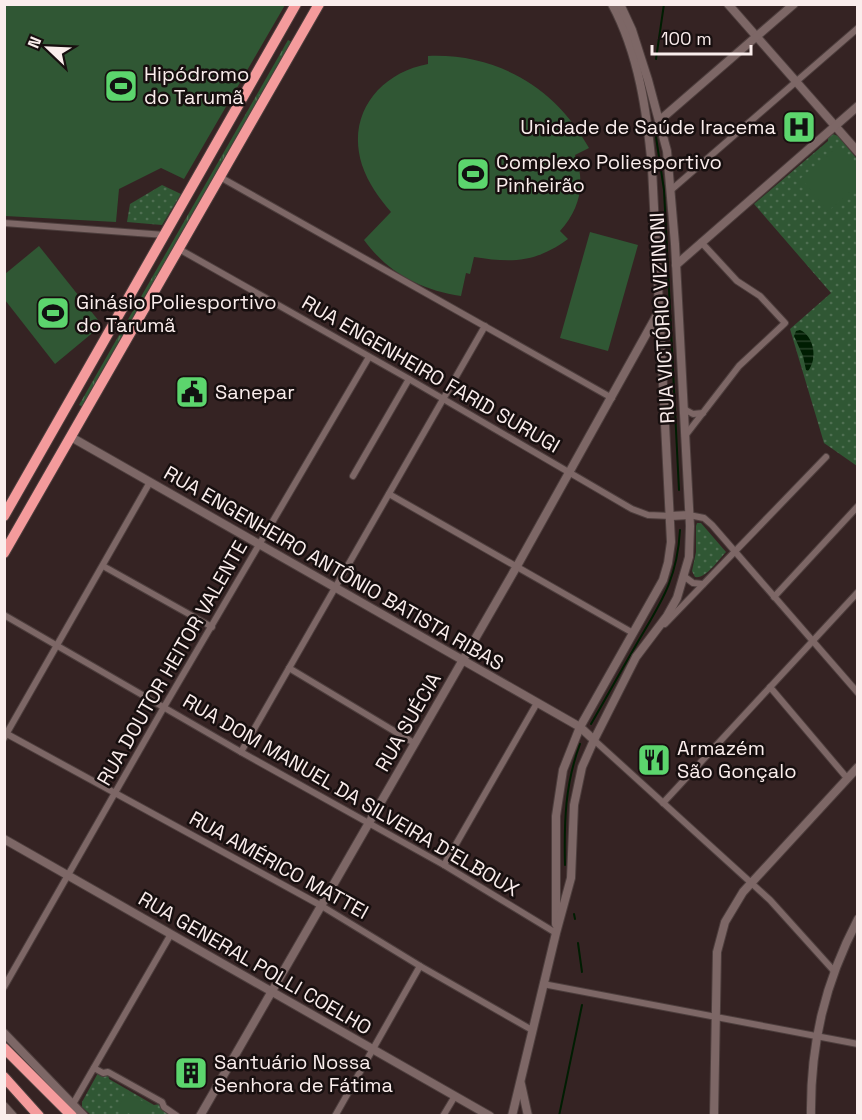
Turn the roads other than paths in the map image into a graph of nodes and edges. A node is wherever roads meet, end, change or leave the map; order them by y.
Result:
1 (319, 4) edge
2 (612, 4) edge
3 (620, 4) edge
4 (728, 4) edge
5 (794, 4) edge
6 (294, 7) edge
7 (310, 20) junction
8 (858, 28) edge
9 (280, 32) junction
10 (757, 37) junction
11 (298, 42) junction
12 (796, 81) junction
13 (858, 106) edge
14 (660, 120) junction
15 (835, 126) junction
16 (858, 152) edge
17 (220, 177) junction
18 (671, 190) junction
19 (4, 224) edge
20 (165, 235) junction
21 (701, 242) junction
22 (675, 244) junction
23 (179, 249) junction
24 (676, 265) junction
25 (658, 312) junction
26 (485, 326) junction
27 (660, 343) junction
28 (642, 344) junction
29 (369, 357) junction
30 (409, 379) junction
31 (612, 398) junction
32 (443, 399) junction
33 (684, 410) junction
34 (704, 412) junction
35 (685, 436) junction
36 (71, 437) junction
37 (825, 456) dead end
38 (38, 458) junction
39 (53, 468) junction
40 (569, 473) junction
41 (353, 476) dead end
42 (150, 482) junction
43 (23, 483) junction
44 (40, 492) junction
45 (389, 494) junction
46 (858, 506) edge
47 (689, 515) junction
48 (4, 516) edge
49 (671, 516) junction
50 (259, 544) junction
51 (735, 551) junction
52 (4, 553) edge
53 (103, 566) junction
54 (517, 566) junction
55 (685, 577) junction
56 (704, 584) junction
57 (335, 587) junction
58 (858, 592) edge
59 (774, 597) junction
60 (4, 615) edge
61 (212, 627) junction
62 (633, 633) junction
63 (812, 641) junction
64 (58, 646) junction
65 (644, 646) junction
66 (463, 660) junction
67 (289, 668) junction
68 (770, 687) junction
69 (858, 693) edge
70 (537, 703) junction
71 (164, 707) junction
72 (580, 727) junction
73 (6, 736) edge
74 (594, 740) junction
75 (414, 743) junction
76 (241, 752) junction
77 (858, 767) edge
78 (848, 778) junction
79 (116, 793) junction
80 (663, 803) junction
81 (368, 822) junction
82 (4, 839) edge
83 (444, 865) junction
84 (69, 876) junction
85 (751, 883) junction
86 (320, 905) junction
87 (858, 919) edge
88 (556, 933) junction
89 (171, 934) junction
90 (420, 966) junction
91 (834, 971) junction
92 (543, 984) junction
93 (4, 987) edge
94 (272, 992) junction
95 (716, 1017) junction
96 (532, 1030) junction
97 (4, 1033) edge
98 (816, 1036) junction
99 (858, 1044) edge
100 (4, 1048) edge
101 (373, 1049) junction
102 (94, 1068) junction
103 (4, 1077) edge
104 (520, 1080) junction
105 (455, 1096) junction
106 (4, 1106) edge
107 (72, 1110) edge
108 (13, 1116) edge
109 (39, 1116) edge
110 (84, 1116) edge
111 (178, 1116) edge
112 (185, 1116) edge
113 (200, 1116) edge
114 (335, 1116) edge
115 (443, 1116) edge
116 (490, 1116) edge
117 (513, 1116) edge
118 (528, 1116) edge
119 (714, 1116) edge
120 (811, 1116) edge

1 - 7 highway
2 - 25 street, RUA VICTÓRIO VIZINONI
3 - 14 street, RUA VICTÓRIO VIZINONI
4 - 10 street
5 - 10 street
6 - 7 highway
6 - 9 highway
7 - 11 highway
8 - 12 street
9 - 11 highway
9 - 20 highway
10 - 12 street
10 - 14 street
11 - 17 highway
12 - 15 street
12 - 18 street
13 - 15 street
14 - 18 street, RUA VICTÓRIO VIZINONI
15 - 16 street
15 - 21 street
17 - 23 highway
17 - 26 street
18 - 22 street, RUA VICTÓRIO VIZINONI
19 - 20 street
20 - 38 highway
21 - 22 street
21 - 24 street
21 - 34 street
22 - 24 street, RUA VICTÓRIO VIZINONI
23 - 29 street, RUA ENGENHEIRO FARID SURUGI
23 - 36 highway
24 - 33 street, RUA VICTÓRIO VIZINONI
25 - 27 street, RUA VICTÓRIO VIZINONI
25 - 28 street, RUA SUÉCIA
26 - 31 street
26 - 32 street
27 - 28 street
27 - 49 street, RUA VICTÓRIO VIZINONI
28 - 31 street, RUA SUÉCIA
29 - 30 street, RUA ENGENHEIRO FARID SURUGI
29 - 50 street, RUA DOUTOR HEITOR VALENTE
30 - 32 street, RUA ENGENHEIRO FARID SURUGI
30 - 41 street
31 - 40 street, RUA SUÉCIA
32 - 40 street, RUA ENGENHEIRO FARID SURUGI
32 - 45 street
33 - 34 street
33 - 35 street, RUA VICTÓRIO VIZINONI
34 - 35 street
35 - 47 street, RUA VICTÓRIO VIZINONI
36 - 39 highway
36 - 42 street, RUA ENGENHEIRO ANTÔNIO BATISTA RIBAS
37 - 51 street
38 - 39 highway
38 - 43 highway
39 - 44 highway
40 - 49 street, RUA ENGENHEIRO FARID SURUGI
40 - 54 street, RUA SUÉCIA
42 - 50 street, RUA ENGENHEIRO ANTÔNIO BATISTA RIBAS
42 - 53 street
43 - 44 highway
43 - 48 highway
44 - 52 highway
45 - 54 street
45 - 57 street
46 - 59 street
47 - 49 street
47 - 51 street
47 - 55 street, RUA VICTÓRIO VIZINONI
49 - 62 street, RUA VICTÓRIO VIZINONI
50 - 57 street, RUA ENGENHEIRO ANTÔNIO BATISTA RIBAS
50 - 61 street, RUA DOUTOR HEITOR VALENTE
51 - 56 street
51 - 59 street
53 - 61 street
53 - 64 street
54 - 62 street
54 - 66 street, RUA SUÉCIA
55 - 56 street
55 - 65 street, RUA VICTÓRIO VIZINONI
56 - 65 street
57 - 66 street, RUA ENGENHEIRO ANTÔNIO BATISTA RIBAS
57 - 67 street
58 - 63 street
59 - 63 street
60 - 64 street, RUA DOM MANUEL DA SILVEIRA D'ELBOUX
61 - 71 street, RUA DOUTOR HEITOR VALENTE
62 - 72 street, RUA VICTÓRIO VIZINONI
63 - 68 street
63 - 69 street
64 - 71 street, RUA DOM MANUEL DA SILVEIRA D'ELBOUX
64 - 73 street
65 - 74 street, RUA VICTÓRIO VIZINONI
66 - 70 street, RUA ENGENHEIRO ANTÔNIO BATISTA RIBAS
66 - 75 street, RUA SUÉCIA
67 - 75 street
67 - 76 street
68 - 78 street
68 - 80 street
70 - 72 street, RUA ENGENHEIRO ANTÔNIO BATISTA RIBAS
70 - 83 street
71 - 76 street, RUA DOM MANUEL DA SILVEIRA D'ELBOUX
71 - 79 street, RUA DOUTOR HEITOR VALENTE
72 - 74 street, RUA ENGENHEIRO ANTÔNIO BATISTA RIBAS
72 - 88 street, RUA VICTÓRIO VIZINONI
73 - 79 street, RUA AMÉRICO MATTEI
74 - 80 street
74 - 88 street, RUA VICTÓRIO VIZINONI
75 - 81 street, RUA SUÉCIA
76 - 81 street, RUA DOM MANUEL DA SILVEIRA D'ELBOUX
77 - 78 street
78 - 85 street
79 - 84 street, RUA DOUTOR HEITOR VALENTE
79 - 86 street, RUA AMÉRICO MATTEI
80 - 85 street
81 - 83 street, RUA DOM MANUEL DA SILVEIRA D'ELBOUX
81 - 86 street, RUA SUÉCIA
82 - 84 street, RUA GENERAL POLLI COELHO
83 - 88 street, RUA DOM MANUEL DA SILVEIRA D'ELBOUX
84 - 89 street, RUA GENERAL POLLI COELHO
84 - 93 street, RUA DOUTOR HEITOR VALENTE
85 - 91 street
85 - 95 street
86 - 90 street, RUA AMÉRICO MATTEI
86 - 94 street, RUA SUÉCIA
87 - 91 street
88 - 92 street
89 - 94 street, RUA GENERAL POLLI COELHO
89 - 102 street
90 - 96 street, RUA AMÉRICO MATTEI
90 - 101 street
91 - 98 street
92 - 95 street
92 - 96 street
94 - 101 street, RUA GENERAL POLLI COELHO
94 - 113 street, RUA SUÉCIA
95 - 98 street
95 - 119 street
96 - 104 street
97 - 107 street
98 - 99 street
98 - 120 street
100 - 107 highway
101 - 105 street, RUA GENERAL POLLI COELHO
101 - 114 street
102 - 107 street
102 - 111 street
103 - 109 highway
104 - 117 street
104 - 118 street
105 - 115 street
105 - 116 street, RUA GENERAL POLLI COELHO
106 - 108 street
107 - 110 street
111 - 112 street

